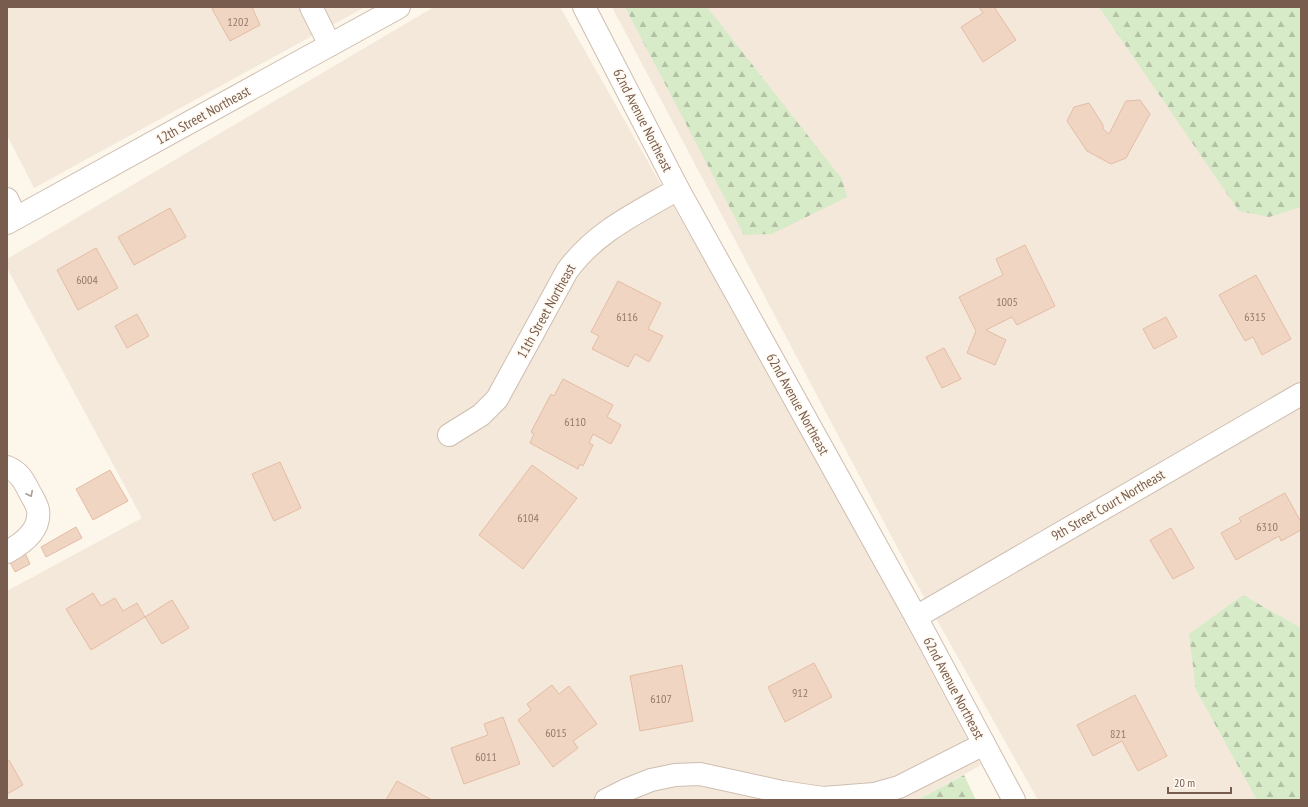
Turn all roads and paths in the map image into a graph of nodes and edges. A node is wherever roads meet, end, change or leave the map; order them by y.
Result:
1 (311, 7) edge
2 (399, 7) edge
3 (584, 7) edge
4 (330, 45) junction
5 (678, 189) junction
6 (7, 199) edge
7 (12, 221) edge
8 (1301, 394) edge
9 (449, 436) dead end
10 (7, 467) edge
11 (7, 552) edge
12 (916, 617) junction
13 (984, 744) junction
14 (606, 800) edge
15 (1014, 800) edge

1 - 4 street
2 - 4 street, 12th Street Northeast
3 - 5 street, 62nd Avenue Northeast
4 - 7 street, 12th Street Northeast
5 - 9 street, 11th Street Northeast
5 - 12 street, 62nd Avenue Northeast
6 - 7 street
8 - 12 street, 9th Street Court Northeast
10 -> 11 street
12 - 13 street, 62nd Avenue Northeast
13 - 14 street
13 - 15 street, 62nd Avenue Northeast

